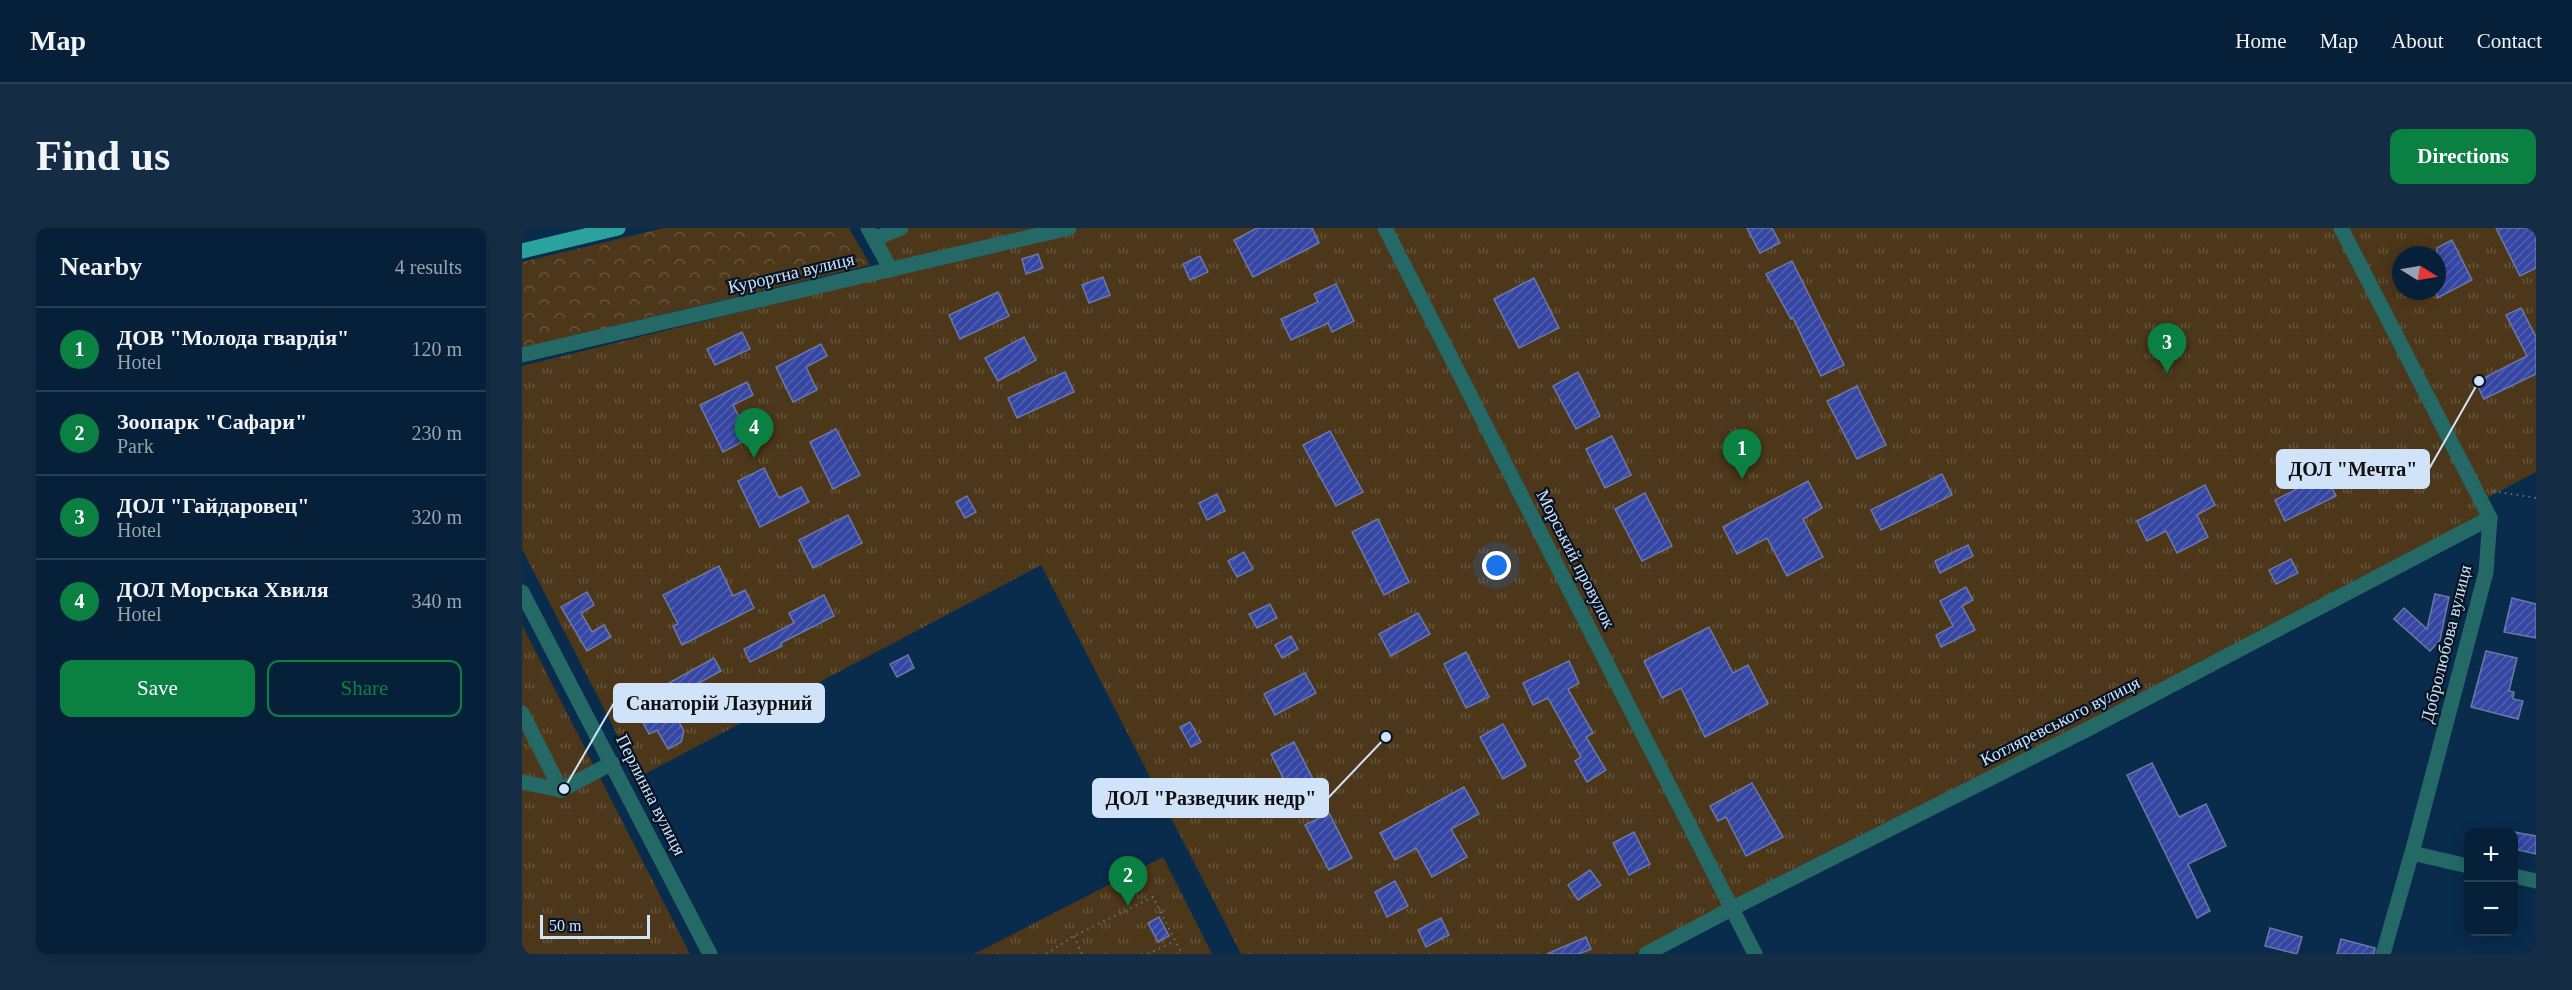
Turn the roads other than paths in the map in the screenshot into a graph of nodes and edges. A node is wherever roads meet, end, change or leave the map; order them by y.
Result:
1 (618, 228) edge
2 (901, 228) edge
3 (1069, 228) edge
4 (1385, 228) edge
5 (2341, 228) edge
6 (871, 234) edge
7 (522, 251) edge
8 (891, 270) junction
9 (522, 355) edge
10 (2490, 518) junction
11 (522, 592) edge
12 (522, 713) edge
13 (612, 763) junction
14 (522, 782) edge
15 (561, 790) junction
16 (2412, 853) junction
17 (2464, 865) edge
18 (2518, 877) edge
19 (2536, 881) edge
20 (1733, 908) junction
21 (710, 954) edge
22 (1646, 954) edge
23 (1755, 954) edge
24 (2383, 954) edge

1 - 7 main road
2 - 6 street, Курортна вулиця
3 - 8 street, Курортна вулиця
4 - 20 street, Морський провулок
5 - 10 street
6 - 8 street
8 - 9 street, Курортна вулиця
10 - 16 street, Добролюбова вулиця
10 - 20 street, Котляревського вулиця
11 - 13 street, Перлинна вулиця
12 - 15 street
13 - 15 street
13 - 21 street, Перлинна вулиця
14 - 15 street
16 - 17 street
16 - 24 street, Добролюбова вулиця
18 - 19 street
20 - 22 street, Котляревського вулиця
20 - 23 street, Морський провулок

